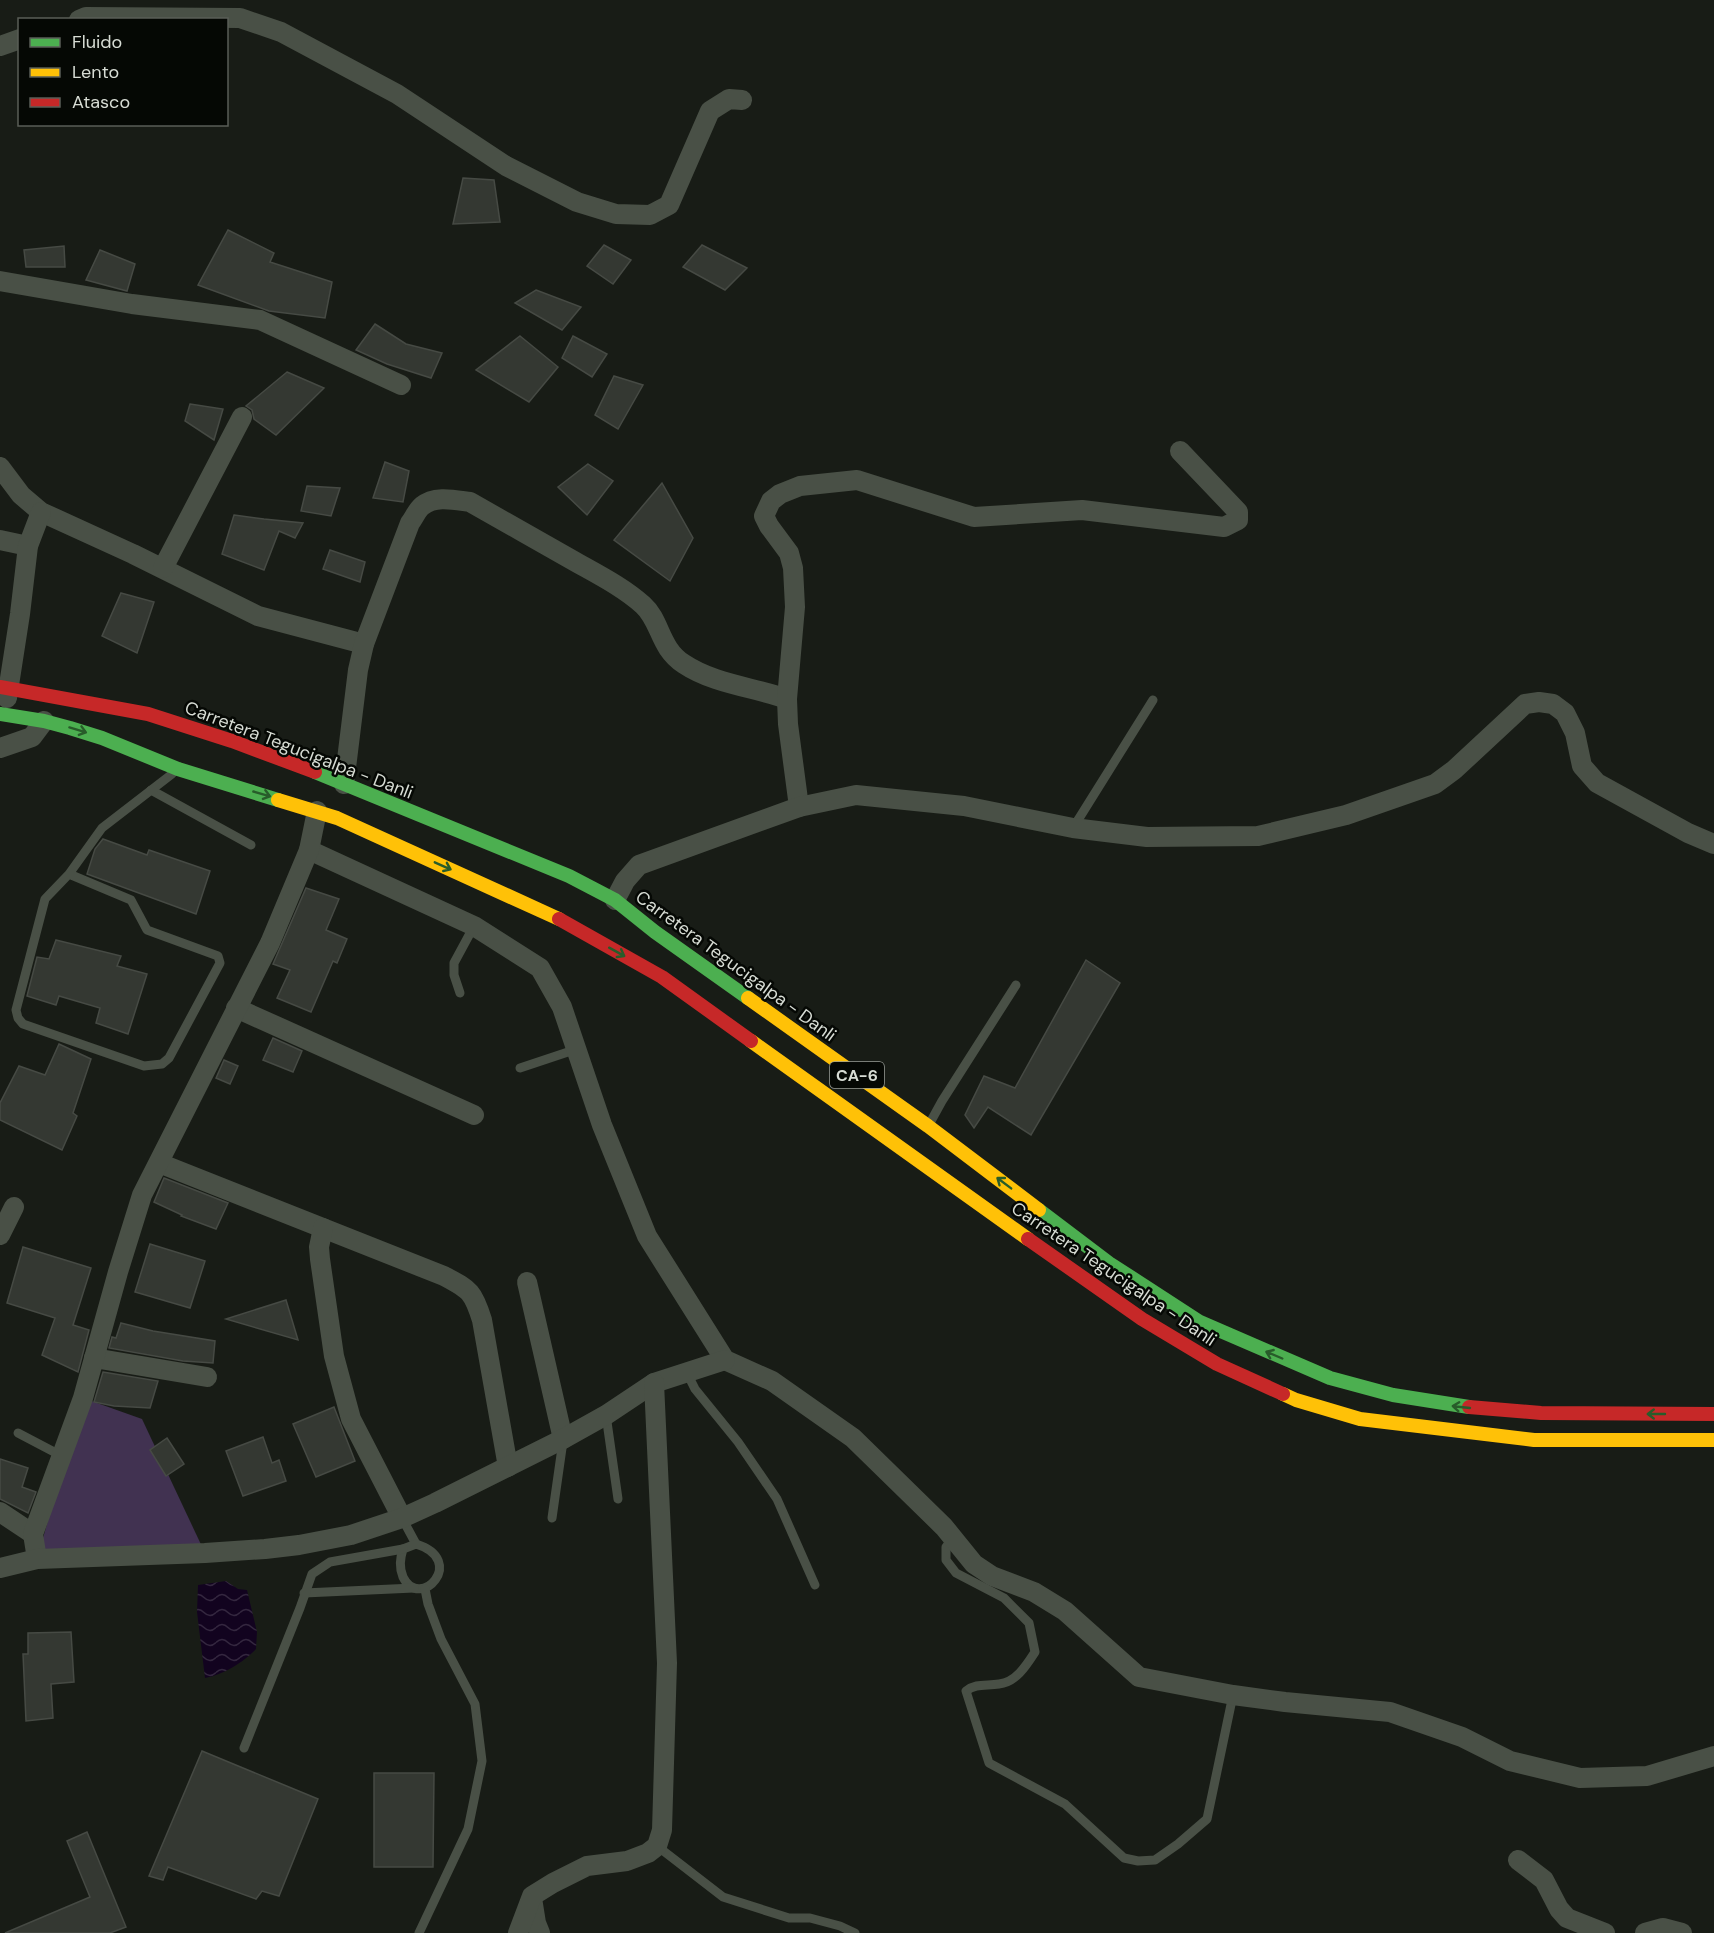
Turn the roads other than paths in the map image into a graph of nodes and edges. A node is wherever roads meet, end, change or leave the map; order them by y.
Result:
1 (84, 18) edge
2 (18, 40) edge
3 (0, 46) edge
4 (742, 100) dead end
5 (0, 281) edge
6 (401, 385) dead end
7 (242, 417) dead end
8 (1180, 451) dead end
9 (0, 467) edge
10 (41, 512) junction
11 (0, 540) edge
12 (28, 546) junction
13 (163, 568) junction
14 (364, 644) junction
15 (4, 688) edge
16 (787, 699) junction
17 (1153, 700) dead end
18 (145, 713) junction
19 (1, 715) edge
20 (44, 721) junction
21 (195, 729) junction
22 (177, 737) dead end
23 (0, 748) edge
24 (128, 750) junction
25 (175, 762) junction
26 (344, 784) junction
27 (151, 790) junction
28 (799, 807) junction
29 (317, 811) junction
30 (1073, 828) junction
31 (1714, 844) edge
32 (251, 845) dead end
33 (309, 850) junction
34 (69, 873) junction
35 (569, 876) junction
36 (574, 892) dead end
37 (570, 906) dead end
38 (600, 907) junction
39 (548, 913) junction
40 (474, 926) junction
41 (593, 939) junction
42 (1016, 985) dead end
43 (460, 993) dead end
44 (236, 1008) junction
45 (577, 1049) junction
46 (520, 1068) dead end
47 (474, 1115) dead end
48 (928, 1126) junction
49 (159, 1164) junction
50 (14, 1207) dead end
51 (323, 1228) junction
52 (0, 1235) edge
53 (527, 1282) dead end
54 (94, 1358) junction
55 (725, 1360) junction
56 (686, 1371) junction
57 (207, 1377) dead end
58 (654, 1383) junction
59 (1714, 1414) edge
60 (606, 1415) junction
61 (18, 1433) dead end
62 (563, 1439) junction
63 (1714, 1440) edge
64 (64, 1452) junction
65 (508, 1467) junction
66 (618, 1498) dead end
67 (0, 1512) edge
68 (402, 1518) junction
69 (552, 1518) dead end
70 (33, 1534) junction
71 (953, 1538) junction
72 (416, 1544) junction
73 (403, 1549) junction
74 (37, 1559) junction
75 (0, 1568) edge
76 (815, 1585) dead end
77 (414, 1588) junction
78 (425, 1588) junction
79 (304, 1593) junction
80 (1233, 1695) junction
81 (244, 1748) dead end
82 (1714, 1756) edge
83 (657, 1846) junction
84 (1518, 1860) dead end
85 (532, 1896) junction
86 (419, 1933) edge
87 (518, 1933) edge
88 (540, 1933) edge
89 (855, 1933) edge
90 (1605, 1933) edge
91 (1645, 1933) edge
92 (1682, 1933) edge

1 - 4 street
2 - 3 street
5 - 6 street
7 - 13 street
8 - 16 street
9 - 10 street
10 - 12 street
10 - 13 street
11 - 12 street
12 - 15 street
13 - 14 street
14 - 16 street
14 - 26 street
15 - 18 highway, Carretera Tegucigalpa - Danli / CA-6
15 - 19 street
16 - 28 street
17 - 30 lane
18 - 21 highway, Carretera Tegucigalpa - Danli / CA-6
18 - 24 highway
19 - 20 highway, Carretera Tegucigalpa - Danli / CA-6
20 - 23 street
20 -> 24 highway, Carretera Tegucigalpa - Danli / CA-6
21 - 22 highway
21 - 26 highway, Carretera Tegucigalpa - Danli / CA-6
24 - 25 highway, Carretera Tegucigalpa - Danli / CA-6
25 - 27 lane
25 -> 29 highway, Carretera Tegucigalpa - Danli / CA-6
26 - 35 highway, Carretera Tegucigalpa - Danli / CA-6
27 - 32 lane
27 - 34 lane
28 - 30 street
28 - 38 street
29 - 33 street
29 -> 39 highway, Carretera Tegucigalpa - Danli / CA-6
30 - 31 street
33 - 40 street
33 - 44 street
34 - 34 lane
35 - 36 highway
35 - 38 highway, Carretera Tegucigalpa - Danli / CA-6
37 - 39 highway
38 - 41 highway
38 - 48 highway, Carretera Tegucigalpa - Danli / CA-6
39 - 41 highway, Carretera Tegucigalpa - Danli / CA-6
40 - 43 lane
40 - 45 street
41 -> 63 highway, Carretera Tegucigalpa - Danli / CA-6
42 - 48 lane
44 - 47 street
44 - 49 street
45 - 46 lane
45 - 55 street
59 -> 48 highway, Carretera Tegucigalpa - Danli / CA-6
49 - 51 street
49 - 54 street
50 - 52 street
51 - 65 street
51 - 68 street
53 - 62 street
54 - 57 street
54 - 64 street
55 - 56 street
55 - 71 street
56 - 58 street
56 - 76 lane
58 - 60 street
58 - 83 street
60 - 62 street
60 - 66 lane
61 - 64 lane
62 - 65 street
62 - 69 lane
64 - 70 street
65 - 68 street
67 - 70 street
68 - 72 lane
68 - 74 street
70 - 74 street
71 - 80 street
71 - 80 lane
72 - 73 lane
72 - 78 lane
73 - 77 lane
73 - 79 lane
74 - 75 street
77 - 78 lane
77 - 79 lane
78 - 86 lane
79 - 81 lane
80 - 82 street
83 - 85 street
83 - 89 lane
84 - 90 street
85 - 87 street
85 - 88 street
91 - 92 street

